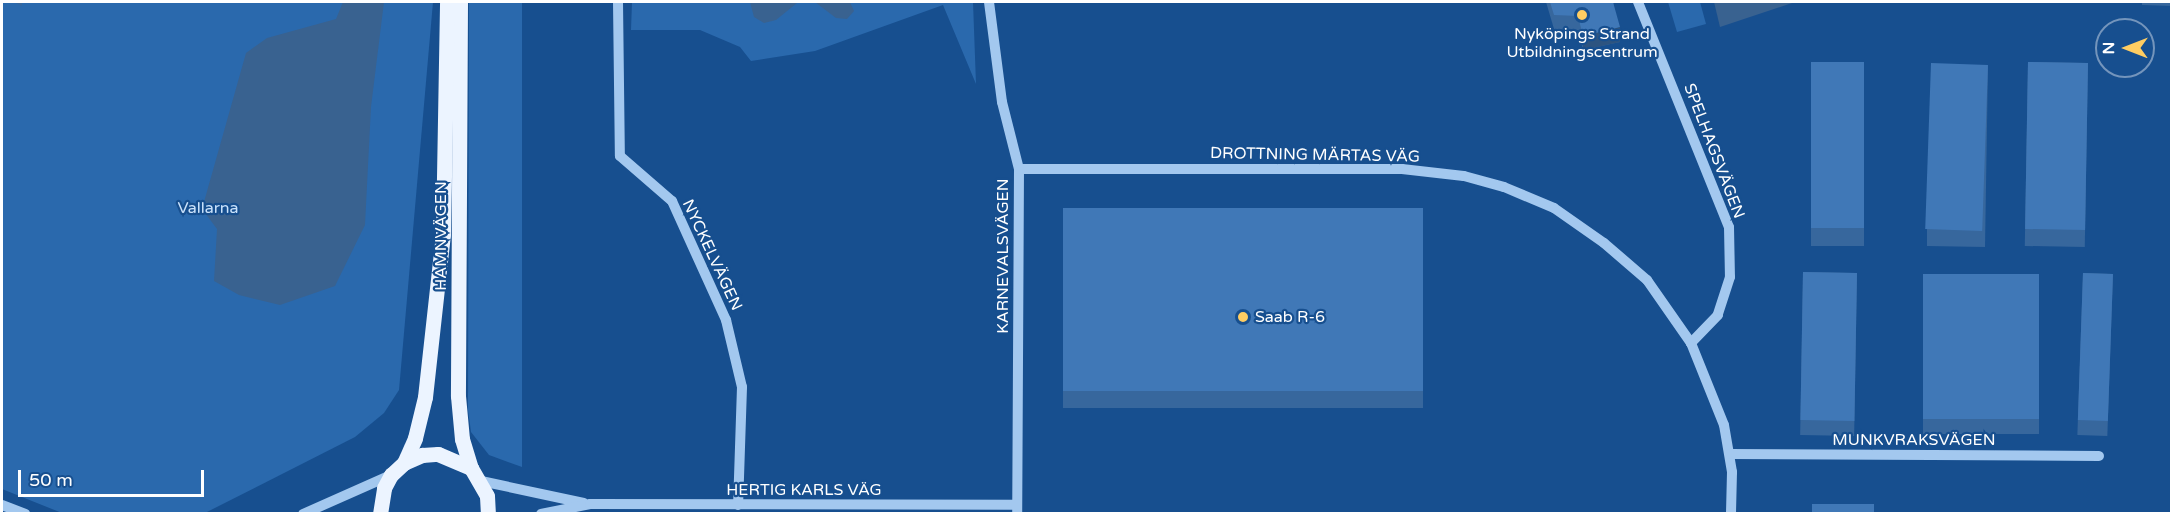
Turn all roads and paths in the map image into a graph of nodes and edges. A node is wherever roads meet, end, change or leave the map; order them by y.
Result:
1 (447, 2) edge
2 (460, 2) edge
3 (618, 2) edge
4 (989, 2) edge
5 (1638, 2) edge
6 (1019, 169) junction
7 (1691, 343) junction
8 (1730, 454) junction
9 (2099, 456) dead end
10 (404, 464) junction
11 (471, 468) junction
12 (391, 476) junction
13 (481, 481) junction
14 (590, 504) junction
15 (2, 505) edge
16 (738, 505) junction
17 (1017, 509) edge
18 (26, 513) edge
19 (303, 513) edge
20 (380, 513) edge
21 (488, 513) edge
22 (541, 513) edge
23 (1731, 513) edge

1 - 10 main road, HAMNVÄGEN
2 - 11 main road, HAMNVÄGEN
3 - 16 street, NYCKELVÄGEN
4 - 6 street, KARNEVALSVÄGEN
5 - 7 street, SPELHAGSVÄGEN
6 - 7 street, DROTTNING MÄRTAS VÄG
6 - 17 street, KARNEVALSVÄGEN
7 - 8 street
8 - 9 street, MUNKVRAKSVÄGEN
8 - 23 street
10 - 11 main road
10 - 12 main road
11 - 13 main road
12 - 19 street
12 - 20 main road
13 - 14 street, HERTIG KARLS VÄG
13 - 21 main road
14 - 16 street, HERTIG KARLS VÄG
14 - 22 street, HERTIG KARLS VÄG
15 - 18 street
16 - 17 street, HERTIG KARLS VÄG

